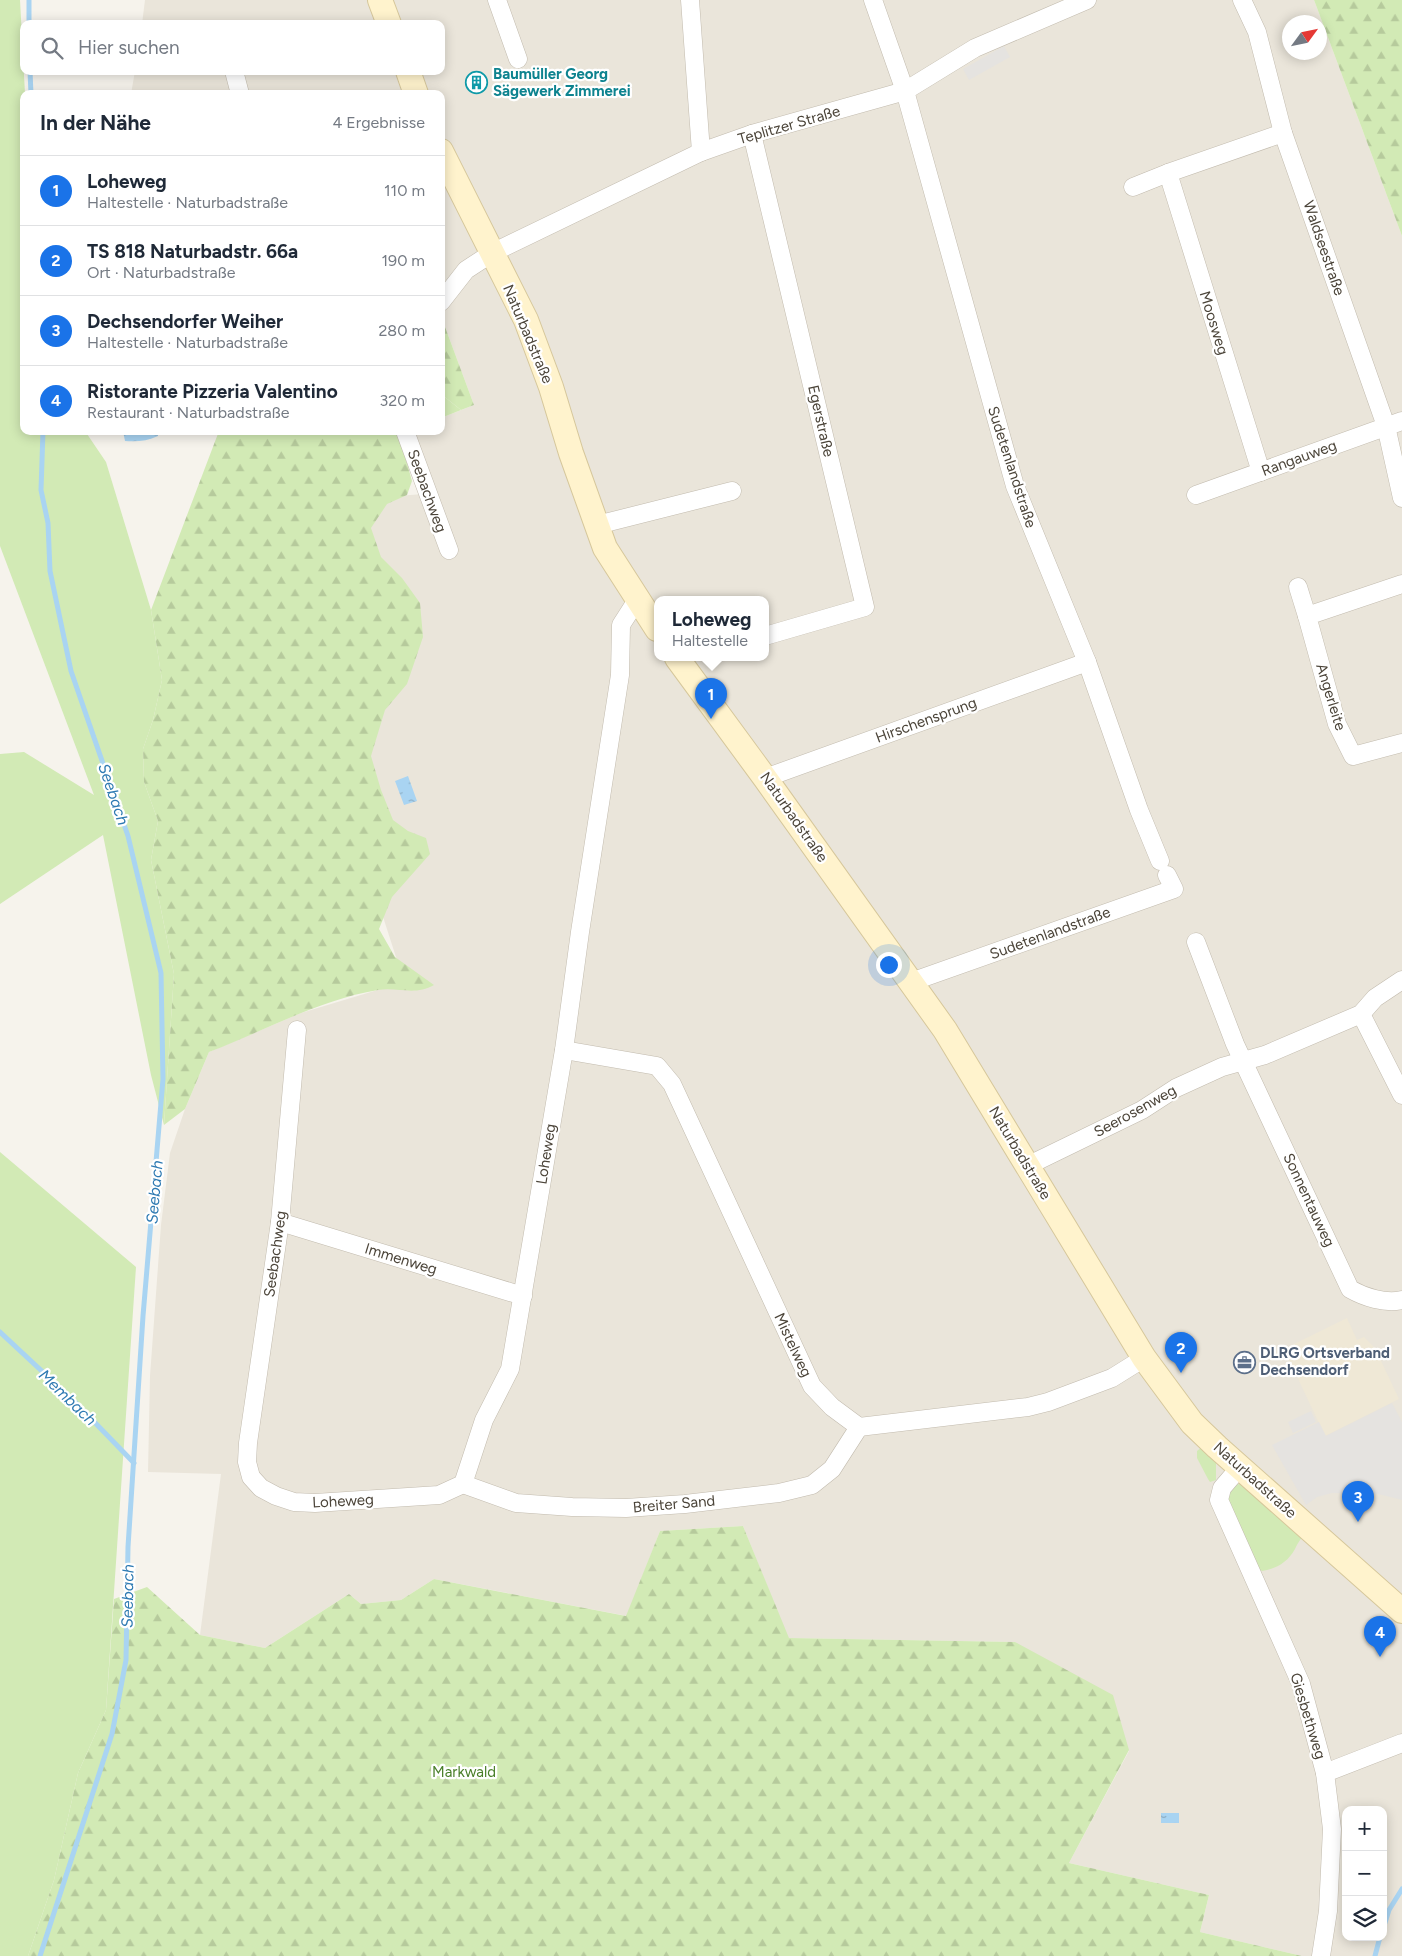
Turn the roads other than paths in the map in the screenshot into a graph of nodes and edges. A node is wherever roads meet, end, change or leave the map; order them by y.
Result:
1 (380, 0) edge
2 (497, 0) edge
3 (690, 0) edge
4 (873, 0) edge
5 (1087, 0) edge
6 (1242, 0) edge
7 (1058, 6) edge
8 (388, 20) edge
9 (518, 59) dead end
10 (235, 75) edge
11 (409, 75) edge
12 (239, 90) edge
13 (415, 90) edge
14 (905, 91) junction
15 (1283, 133) junction
16 (752, 134) junction
17 (701, 152) junction
18 (445, 159) edge
19 (1168, 173) junction
20 (1133, 187) dead end
21 (492, 254) junction
22 (445, 297) edge
23 (1394, 424) edge
24 (406, 435) edge
25 (1261, 472) junction
26 (732, 491) dead end
27 (1196, 494) dead end
28 (1402, 498) edge
29 (597, 525) junction
30 (449, 550) dead end
31 (1402, 584) edge
32 (1298, 587) dead end
33 (637, 600) junction
34 (1307, 616) junction
35 (654, 625) edge
36 (769, 635) edge
37 (684, 661) edge
38 (1087, 662) junction
39 (1402, 743) edge
40 (766, 778) junction
41 (1196, 942) dead end
42 (1402, 980) edge
43 (911, 982) junction
44 (1361, 1014) junction
45 (297, 1030) dead end
46 (564, 1050) junction
47 (1244, 1061) junction
48 (1402, 1095) edge
49 (1027, 1166) junction
50 (280, 1222) junction
51 (523, 1296) junction
52 (1402, 1300) edge
53 (1144, 1358) junction
54 (859, 1427) junction
55 (1240, 1468) junction
56 (251, 1477) joint
57 (463, 1484) junction
58 (1402, 1611) edge
59 (1402, 1743) edge
60 (1325, 1773) junction
61 (1321, 1956) edge

1 - 8 street
2 - 9 street
3 - 17 street
4 - 14 street, Sudetenlandstraße
5 - 7 street, Teplitzer Straße
6 - 15 street, Waldseestraße
7 - 14 street, Teplitzer Straße
10 - 12 street
11 - 13 street
14 - 16 street, Teplitzer Straße
14 - 38 street, Sudetenlandstraße
15 - 19 street
15 - 23 street, Waldseestraße
16 - 17 street, Teplitzer Straße
16 - 36 street, Egerstraße
17 - 21 street, Teplitzer Straße
18 - 21 street, Naturbadstraße
19 - 20 street
19 - 25 street, Moosweg
21 - 22 street
21 - 29 street, Naturbadstraße
23 - 25 street, Rangauweg
23 - 28 street, Waldseestraße
24 - 30 street, Seebachweg
25 - 27 street, Rangauweg
26 - 29 street
29 - 33 street, Naturbadstraße
31 - 34 street
32 - 34 street, Angerleite
33 - 35 street, Naturbadstraße
33 - 46 street, Loheweg
34 - 39 street, Angerleite
37 - 40 street, Naturbadstraße
38 - 40 street, Hirschensprung
38 - 43 street, Sudetenlandstraße
40 - 43 street, Naturbadstraße
41 - 47 street
42 - 44 street, Seerosenweg
43 - 49 street, Naturbadstraße
44 - 47 street, Seerosenweg
44 - 48 street
45 - 50 street, Seebachweg
46 - 51 street, Loheweg
46 - 54 street, Mistelweg
47 - 49 street, Seerosenweg
47 - 52 street, Sonnentauweg
49 - 53 street, Naturbadstraße
50 - 51 street, Immenweg
50 - 56 street, Seebachweg
51 - 57 street, Loheweg
53 - 54 street
53 - 55 street, Naturbadstraße
54 - 57 street, Breiter Sand
55 - 58 street, Naturbadstraße
55 - 60 street, Giesbethweg
56 - 57 street, Loheweg
59 - 60 street
60 - 61 street, Giesbethweg

